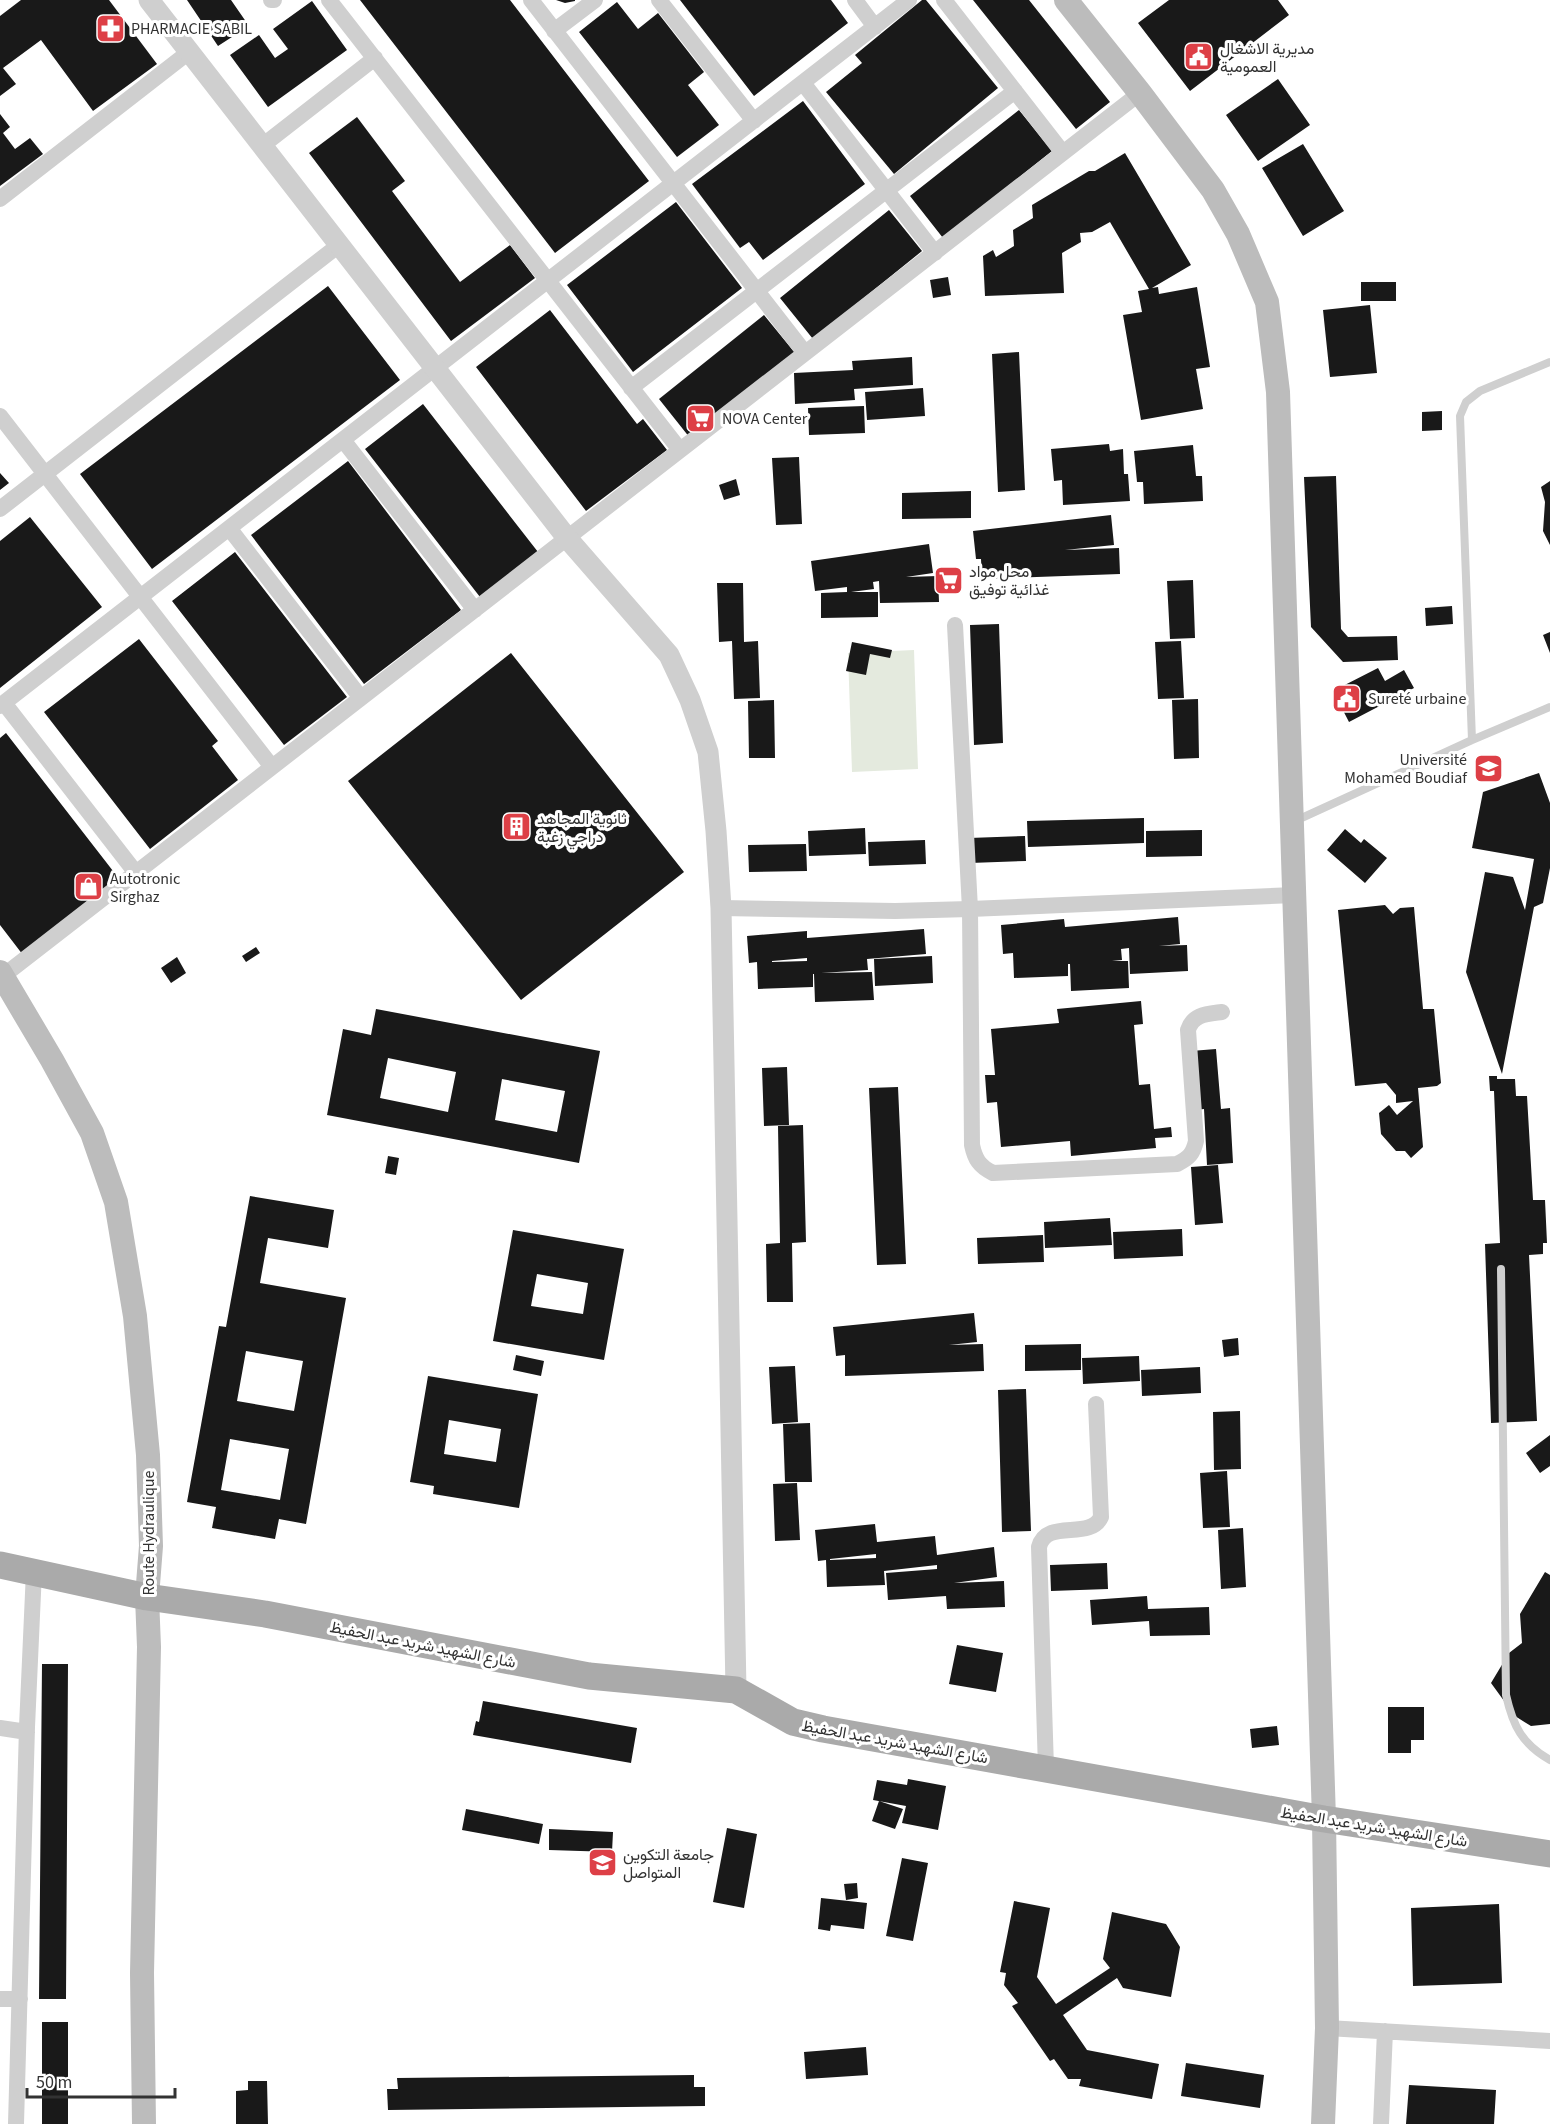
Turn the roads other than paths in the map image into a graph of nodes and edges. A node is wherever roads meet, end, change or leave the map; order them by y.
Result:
1 (330, 0) edge
2 (531, 0) edge
3 (595, 0) edge
4 (659, 0) edge
5 (855, 0) edge
6 (909, 0) edge
7 (944, 0) edge
8 (1066, 0) edge
9 (151, 1) edge
10 (875, 27) junction
11 (555, 31) junction
12 (189, 52) junction
13 (375, 58) junction
14 (803, 83) junction
15 (1015, 91) junction
16 (1140, 93) junction
17 (754, 121) junction
18 (262, 146) junction
19 (1063, 153) junction
20 (674, 183) junction
21 (886, 190) junction
22 (0, 199) edge
23 (339, 245) junction
24 (935, 253) junction
25 (548, 281) junction
26 (757, 291) junction
27 (805, 353) junction
28 (1550, 362) edge
29 (435, 368) junction
30 (631, 388) junction
31 (0, 416) edge
32 (343, 440) junction
33 (680, 450) junction
34 (44, 473) junction
35 (0, 509) edge
36 (229, 528) junction
37 (567, 538) junction
38 (140, 597) junction
39 (475, 610) junction
40 (955, 625) dead end
41 (361, 698) junction
42 (2, 705) edge
43 (1550, 707) edge
44 (1472, 740) junction
45 (272, 767) junction
46 (1292, 822) junction
47 (136, 873) junction
48 (1295, 895) junction
49 (721, 908) junction
50 (970, 909) junction
51 (1, 974) edge
52 (1222, 1012) dead end
53 (1502, 1269) dead end
54 (1096, 1404) dead end
55 (0, 1565) edge
56 (34, 1571) junction
57 (147, 1597) junction
58 (735, 1690) junction
59 (0, 1728) edge
60 (27, 1732) junction
61 (1550, 1760) edge
62 (1046, 1768) junction
63 (1324, 1820) junction
64 (1550, 1854) edge
65 (0, 1999) edge
66 (20, 1999) junction
67 (1327, 2028) junction
68 (1385, 2031) junction
69 (1550, 2041) edge
70 (16, 2124) edge
71 (144, 2124) edge
72 (1323, 2124) edge
73 (1381, 2124) edge

1 - 13 street
2 - 11 street
3 - 11 street
4 - 17 street
5 - 10 street
6 - 10 street
7 - 15 street
8 - 16 main road
9 - 12 street
10 - 14 street
11 - 20 street
12 - 18 street
12 - 22 street
13 - 18 street
13 - 25 street
14 - 17 street
14 - 21 street
15 - 19 street
15 - 21 street
16 - 19 street
16 - 46 main road
17 - 20 street
18 - 23 street
19 - 24 street
20 - 25 street
20 - 26 street
21 - 24 street
21 - 26 street
23 - 29 street
23 - 34 street
24 - 27 street
25 - 29 street
25 - 30 street
26 - 27 street
26 - 30 street
27 - 33 street
28 - 44 lane
29 - 32 street
29 - 37 street
30 - 33 street
31 - 34 street
32 - 36 street
32 - 39 street
33 - 37 street
34 - 35 street
34 - 38 street
36 - 38 street
36 - 41 street
37 - 39 street
37 - 49 street
38 - 42 street
38 - 45 street
39 - 41 street
40 - 50 street
41 - 45 street
42 - 47 street
43 - 44 lane
44 - 46 lane
45 - 47 street
46 - 48 main road
47 - 51 street
48 - 50 street
48 - 63 main road
49 - 50 street
49 - 58 street
50 - 52 street
51 - 57 main road, Route Hydraulique
53 - 61 lane
54 - 62 street
55 - 56 main road, شارع الشهيد شريد عبد الحفيظ
56 - 57 main road, شارع الشهيد شريد عبد الحفيظ
56 - 60 street
57 - 58 main road, شارع الشهيد شريد عبد الحفيظ
57 - 71 main road, Route Hydraulique
58 - 62 main road, شارع الشهيد شريد عبد الحفيظ
59 - 60 street
60 - 66 street
62 - 63 main road, شارع الشهيد شريد عبد الحفيظ
63 - 64 main road, شارع الشهيد شريد عبد الحفيظ
63 - 67 main road
65 - 66 street
66 - 70 street
67 - 68 street
67 - 72 main road
68 - 69 street
68 - 73 street

